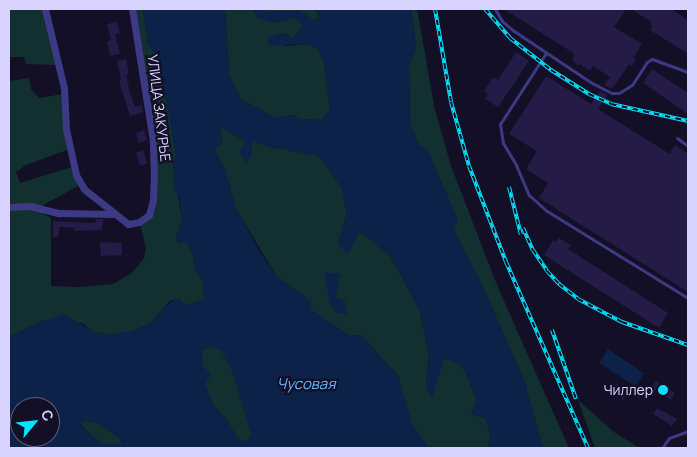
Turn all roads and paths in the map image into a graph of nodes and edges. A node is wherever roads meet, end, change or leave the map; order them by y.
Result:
1 (45, 9) edge
2 (132, 9) edge
3 (495, 9) edge
4 (546, 53) junction
5 (688, 72) edge
6 (677, 138) dead end
7 (688, 146) edge
8 (9, 206) edge
9 (115, 214) junction
10 (688, 298) edge
11 (688, 431) edge
12 (662, 448) edge

1 - 9 street, УЛИЦА ЗАКУРЬЕ
2 - 9 street, УЛИЦА ЗАКУРЬЕ
3 - 4 lane
4 - 5 lane
4 - 10 lane
6 - 7 lane
8 - 9 street
11 - 12 lane

